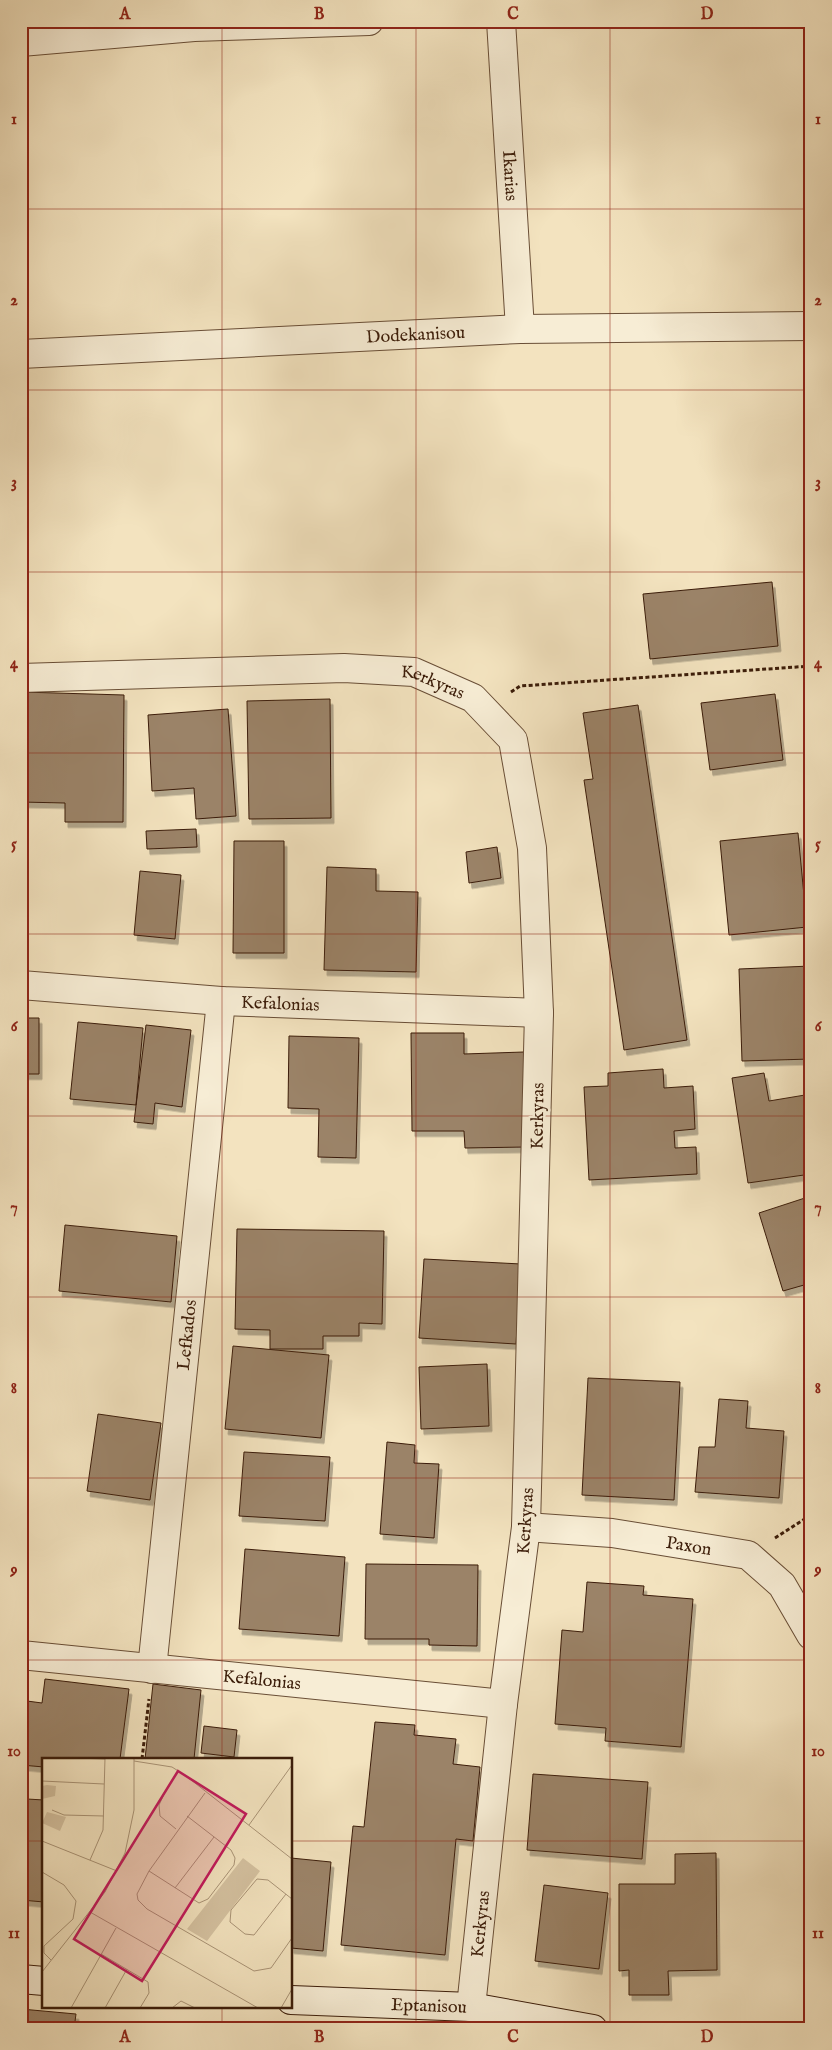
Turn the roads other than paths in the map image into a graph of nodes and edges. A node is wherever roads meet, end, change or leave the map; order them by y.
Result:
1 (369, 21) edge
2 (501, 21) edge
3 (194, 24) edge
4 (21, 42) edge
5 (811, 326) edge
6 (520, 330) junction
7 (21, 354) edge
8 (21, 678) edge
9 (21, 985) edge
10 (221, 1001) junction
11 (539, 1013) junction
12 (526, 1527) junction
13 (811, 1635) edge
14 (21, 1655) edge
15 (152, 1669) junction
16 (503, 1704) junction
17 (21, 1979) edge
18 (42, 1981) edge
19 (292, 2000) edge
20 (471, 2007) junction
21 (593, 2029) edge

1 - 3 street
2 - 6 street, Ikarias
3 - 4 street
5 - 6 street, Dodekanisou
6 - 7 street, Dodekanisou
8 - 11 street, Kerkyras
9 - 10 street, Kefalonias
10 - 11 street, Kefalonias
10 - 15 street, Lefkados
11 - 12 street, Kerkyras
12 - 13 street, Paxon
12 - 16 street, Kerkyras
14 - 15 street, Kefalonias
15 - 16 street, Kefalonias
16 - 20 street, Kerkyras
17 - 18 street
19 - 20 street, Eptanisou
20 - 21 street, Eptanisou

